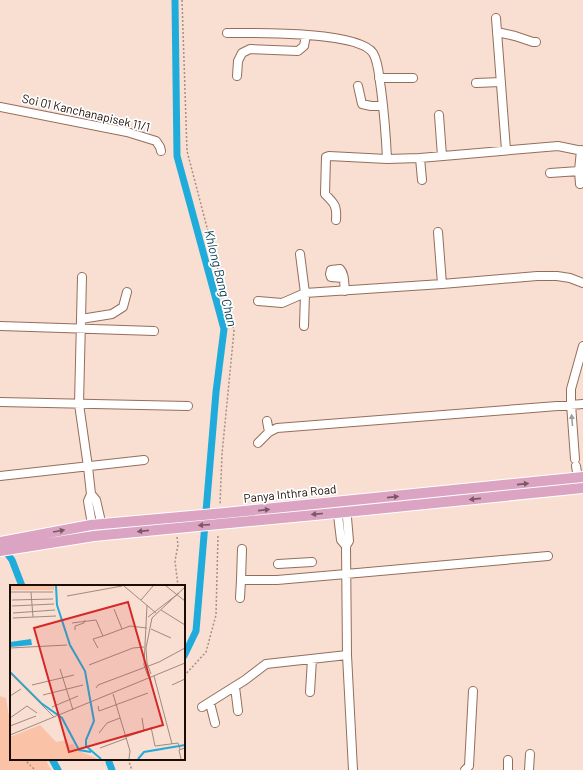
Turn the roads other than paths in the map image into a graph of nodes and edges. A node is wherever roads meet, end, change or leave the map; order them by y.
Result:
1 (496, 18) dead end
2 (497, 32) junction
3 (227, 33) dead end
4 (306, 35) junction
5 (536, 42) dead end
6 (237, 76) dead end
7 (379, 78) junction
8 (413, 78) dead end
9 (501, 82) junction
10 (476, 83) dead end
11 (358, 86) dead end
12 (0, 106) edge
13 (383, 106) junction
14 (439, 115) dead end
15 (506, 150) junction
16 (582, 150) edge
17 (161, 151) dead end
18 (442, 156) junction
19 (420, 158) junction
20 (387, 159) junction
21 (579, 170) junction
22 (550, 173) dead end
23 (422, 180) dead end
24 (580, 184) dead end
25 (336, 220) dead end
26 (438, 232) dead end
27 (300, 254) dead end
28 (82, 277) dead end
29 (343, 278) dead end
30 (583, 283) edge
31 (442, 284) junction
32 (345, 291) junction
33 (127, 292) dead end
34 (305, 293) junction
35 (258, 301) dead end
36 (81, 319) junction
37 (0, 326) edge
38 (304, 326) dead end
39 (81, 328) junction
40 (154, 331) dead end
41 (583, 346) edge
42 (0, 402) edge
43 (79, 404) junction
44 (571, 404) junction
45 (583, 404) edge
46 (188, 406) dead end
47 (267, 421) dead end
48 (269, 432) junction
49 (258, 443) dead end
50 (144, 460) dead end
51 (88, 467) junction
52 (0, 476) edge
53 (580, 478) edge
54 (583, 488) edge
55 (342, 507) junction
56 (181, 524) junction
57 (96, 525) junction
58 (99, 536) junction
59 (0, 542) edge
60 (242, 548) dead end
61 (0, 551) edge
62 (548, 556) dead end
63 (312, 562) dead end
64 (300, 563) junction
65 (278, 564) dead end
66 (346, 574) junction
67 (301, 578) junction
68 (241, 580) junction
69 (240, 598) dead end
70 (347, 655) junction
71 (312, 658) junction
72 (235, 687) junction
73 (473, 691) dead end
74 (310, 692) dead end
75 (210, 703) junction
76 (202, 708) dead end
77 (238, 711) dead end
78 (216, 723) dead end
79 (530, 754) dead end
80 (508, 760) dead end
81 (353, 770) edge
82 (465, 770) edge
83 (508, 770) edge
84 (529, 770) edge

1 - 2 street
2 - 5 street
2 - 9 street
3 - 4 street
4 - 6 street
4 - 7 street
7 - 8 street
7 - 13 street
9 - 10 street
9 - 15 street
11 - 13 street
12 - 17 street, Soi 01 Kanchanapisek 11/1
13 - 20 street
14 - 18 street
15 - 16 street
15 - 18 street
16 - 21 street
18 - 19 street
19 - 20 street
19 - 23 street
20 - 25 street
21 - 22 street
21 - 24 street
26 - 31 street
27 - 34 street
28 - 36 street
29 - 32 street
30 - 31 street
31 - 32 street
32 - 34 street
33 - 36 street
34 - 35 street
34 - 38 street
36 - 39 street
37 - 39 street
39 - 40 street
39 - 43 street
41 - 44 street
42 - 43 street
43 - 46 street
43 - 51 street
44 - 45 street
44 - 48 street
53 -> 44 street
47 - 48 street
48 - 49 street
50 - 51 street
51 - 52 street
51 - 57 street
55 -> 53 main road, Panya Inthra Road
54 -> 55 main road, Panya Inthra Road
55 - 56 main road, Panya Inthra Road
55 - 66 street
56 - 57 main road, Panya Inthra Road
56 -> 58 main road, Panya Inthra Road
57 - 58 street
59 -> 57 main road, Panya Inthra Road
58 - 61 main road, Panya Inthra Road
60 - 68 street
62 - 66 street
63 - 64 street
64 - 65 street
64 - 67 street
66 - 67 street
66 - 70 street
67 - 68 street
68 - 69 street
70 - 71 street
70 - 81 street
71 - 72 street
71 - 74 street
72 - 75 street
72 - 77 street
73 - 82 street
75 - 76 street
75 - 78 street
79 - 84 street
80 - 83 street

